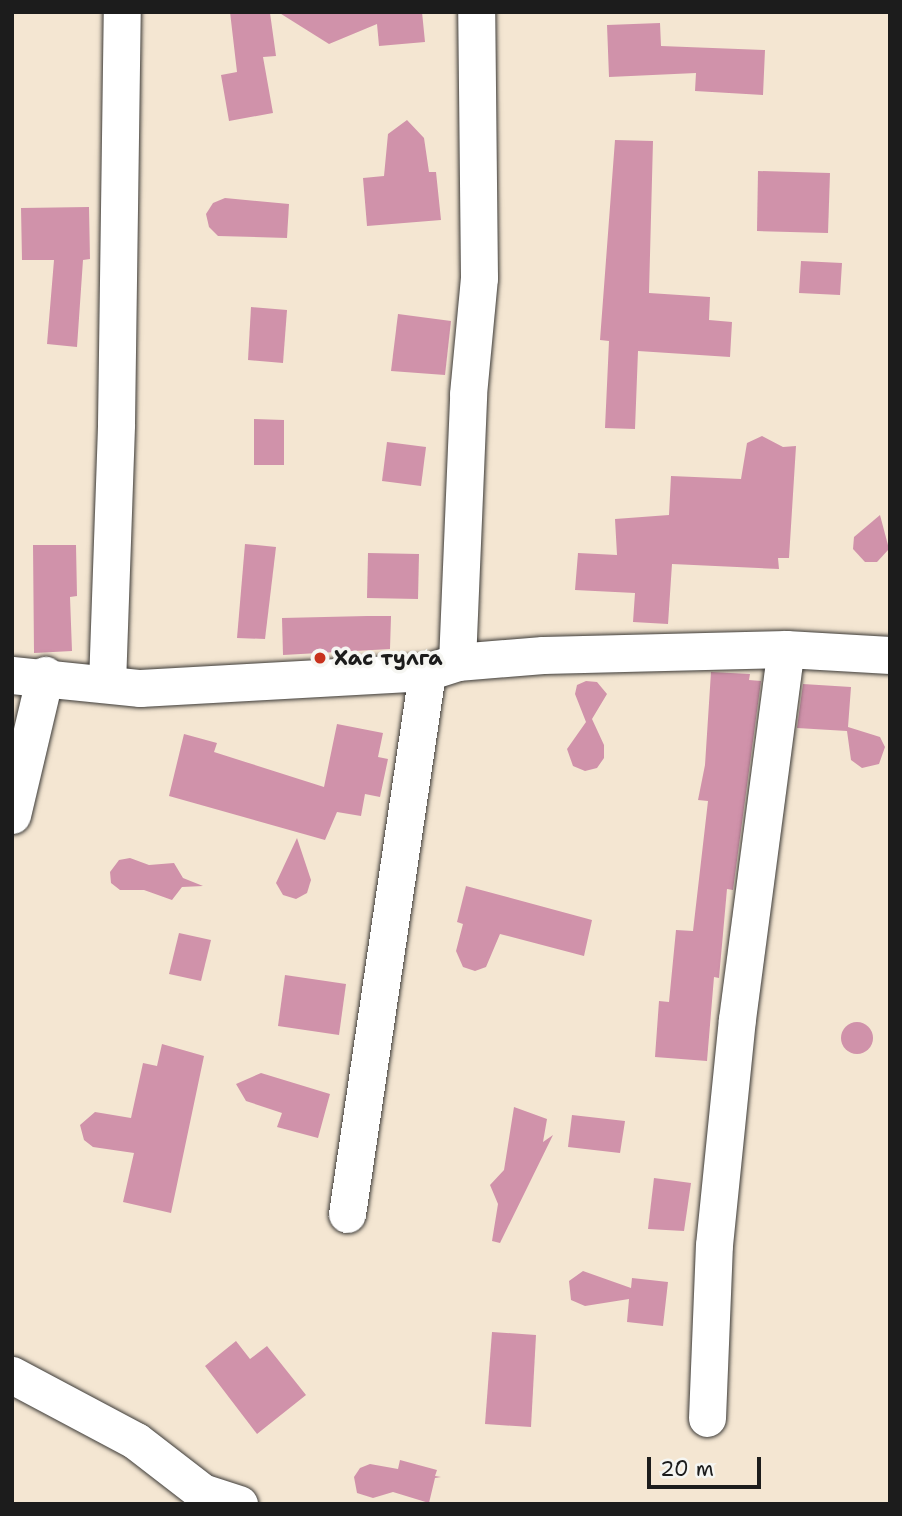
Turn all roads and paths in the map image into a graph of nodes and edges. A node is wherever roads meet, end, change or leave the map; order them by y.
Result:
1 (122, 12) edge
2 (476, 12) edge
3 (786, 649) junction
4 (890, 655) edge
5 (442, 667) junction
6 (28, 675) edge
7 (107, 684) junction
8 (12, 815) edge
9 (347, 1213) dead end
10 (12, 1375) edge
11 (707, 1418) dead end
12 (239, 1504) edge

1 - 7 street
2 - 5 street
3 - 4 street
3 - 5 street
3 - 11 street
5 - 7 street
5 - 9 street
6 - 7 street
6 - 8 street
10 - 12 street

